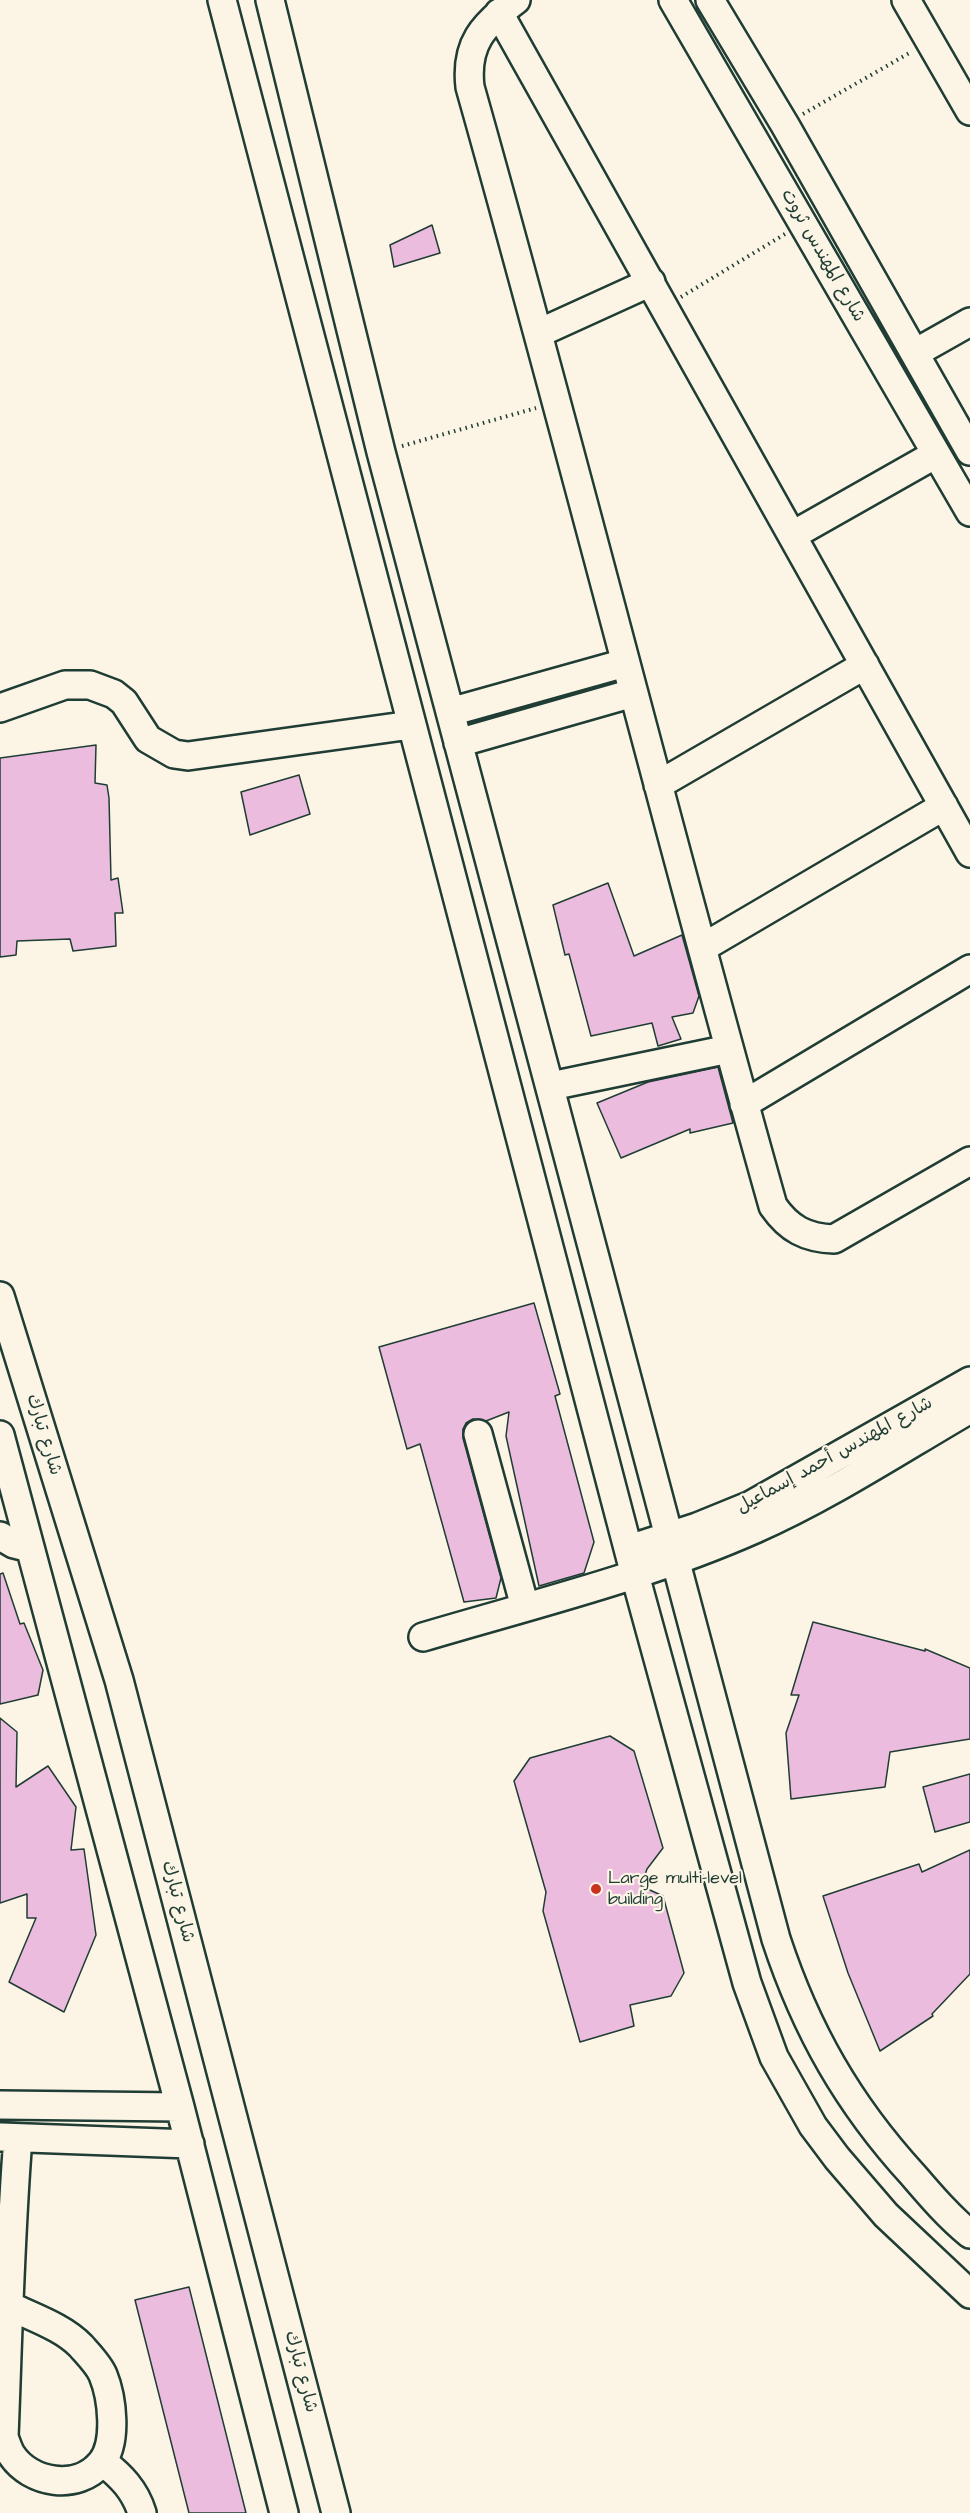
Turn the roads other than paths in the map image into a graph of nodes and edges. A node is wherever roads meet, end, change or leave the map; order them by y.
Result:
1 (222, 0) edge
2 (270, 0) edge
3 (673, 0) edge
4 (710, 0) edge
5 (906, 0) edge
6 (507, 7) edge
7 (970, 111) edge
8 (651, 282) junction
9 (970, 322) edge
10 (539, 333) junction
11 (915, 353) junction
12 (936, 391) junction
13 (908, 406) junction
14 (970, 451) edge
15 (936, 454) junction
16 (970, 512) edge
17 (793, 535) junction
18 (625, 663) junction
19 (865, 665) junction
20 (633, 693) junction
21 (0, 708) edge
22 (450, 712) junction
23 (411, 725) junction
24 (458, 743) junction
25 (658, 785) junction
26 (944, 806) junction
27 (970, 853) edge
28 (702, 948) junction
29 (970, 969) edge
30 (521, 973) junction
31 (479, 982) junction
32 (729, 1049) junction
33 (551, 1086) junction
34 (744, 1104) junction
35 (969, 1165) edge
36 (0, 1296) edge
37 (970, 1381) edge
38 (970, 1409) edge
39 (478, 1434) dead end
40 (0, 1435) edge
41 (0, 1536) edge
42 (30, 1548) junction
43 (672, 1548) junction
44 (632, 1562) junction
45 (525, 1606) junction
46 (423, 1637) dead end
47 (0, 2105) edge
48 (180, 2107) junction
49 (9, 2137) edge
50 (190, 2144) junction
51 (967, 2225) edge
52 (970, 2294) edge
53 (10, 2306) junction
54 (2, 2437) edge
55 (103, 2462) junction
56 (142, 2513) edge
57 (284, 2513) edge
58 (336, 2513) edge

1 - 23 street
2 - 22 street
3 - 13 street, شارع المهندس ثروت
4 - 11 street, شارع المهندس ثروت
5 - 7 street
6 - 8 street
6 - 10 street
8 - 10 street
8 - 17 street
9 - 11 street
10 - 18 street
11 - 12 street, شارع المهندس ثروت
12 - 13 street
12 - 14 street, شارع المهندس ثروت
13 - 15 street, شارع المهندس ثروت
15 - 16 street, شارع المهندس ثروت
15 - 17 street
17 - 19 street
18 - 20 street
18 - 22 street
19 - 25 street
19 - 26 street
20 - 24 street
20 - 25 street
21 - 23 street
22 - 24 street
23 - 31 street
24 - 30 street
25 - 28 street
26 - 27 street
26 - 28 street
28 - 32 street
29 - 34 street
30 - 31 street
30 - 33 street
31 - 44 street
32 - 33 street
32 - 34 street
33 - 43 street
34 - 35 street
36 - 58 street, شارع تبارك
37 - 43 street, شارع المهندس أحمد إسماعيل
38 - 43 street, شارع المهندس أحمد إسماعيل
39 - 45 street
40 - 42 street
41 - 42 street
42 - 48 street
43 - 44 street, شارع المهندس أحمد إسماعيل
43 - 51 street
44 - 45 street, شارع المهندس أحمد إسماعيل
44 - 52 street
45 - 46 street, شارع المهندس أحمد إسماعيل
47 - 48 street
48 - 50 street
49 - 50 street
49 - 53 street
50 - 57 street
53 - 54 street
53 - 55 street
54 - 55 street
55 - 56 street

